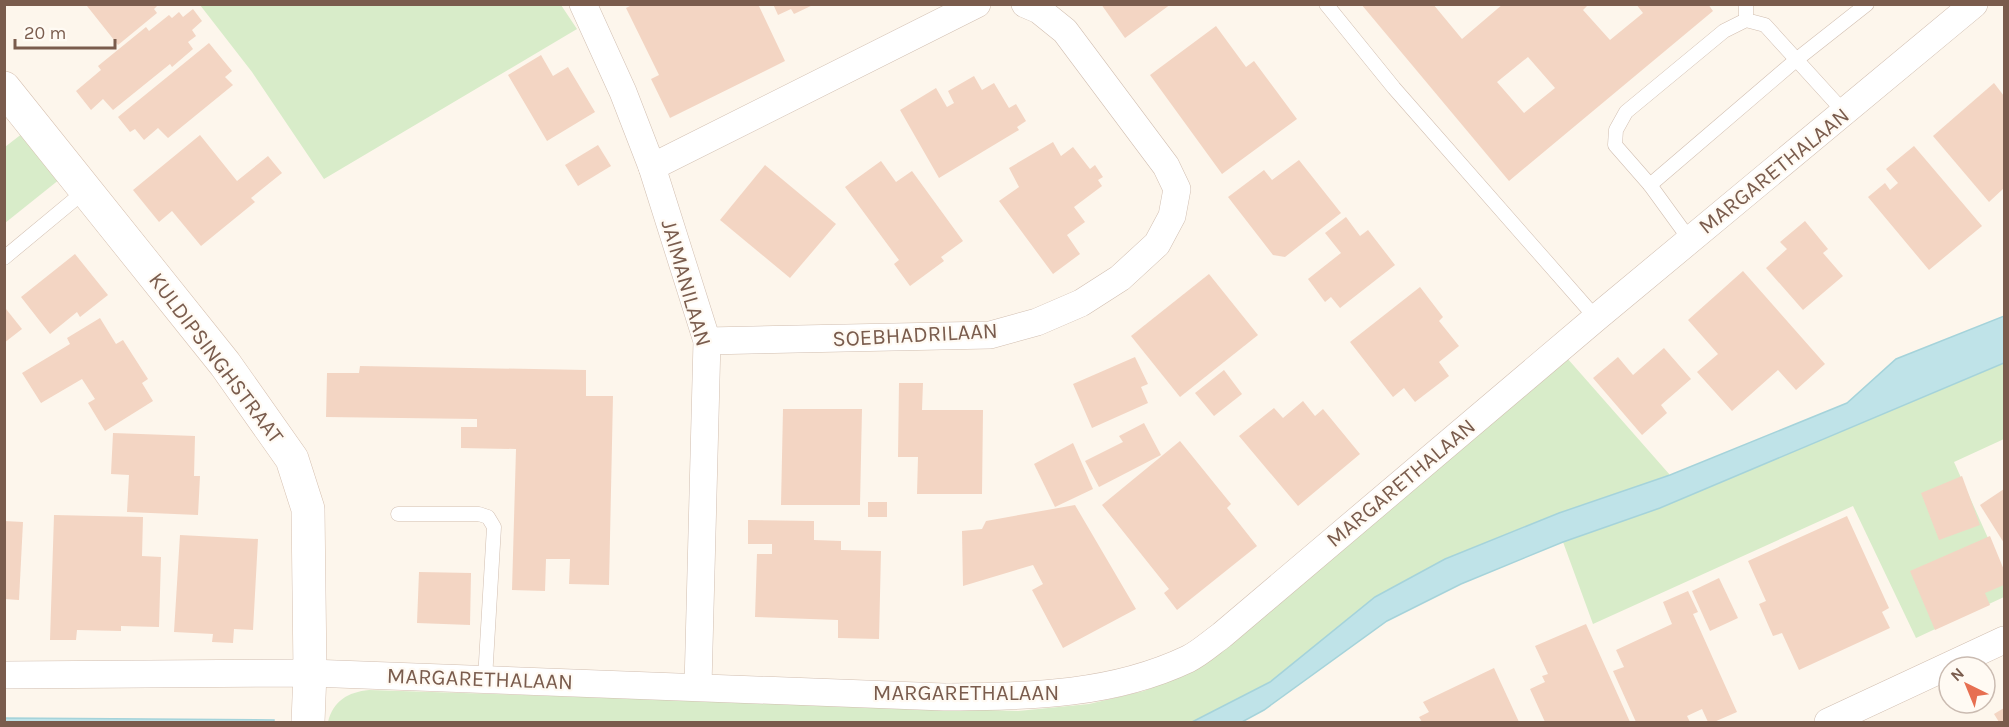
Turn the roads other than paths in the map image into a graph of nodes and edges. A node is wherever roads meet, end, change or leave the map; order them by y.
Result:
1 (583, 4) edge
2 (977, 4) edge
3 (1025, 4) edge
4 (1326, 4) edge
5 (1746, 4) edge
6 (1867, 4) edge
7 (1974, 4) edge
8 (1746, 20) junction
9 (1796, 60) junction
10 (4, 88) edge
11 (1845, 113) junction
12 (652, 167) junction
13 (1650, 185) junction
14 (86, 190) junction
15 (1690, 240) junction
16 (4, 258) edge
17 (1596, 318) junction
18 (707, 341) junction
19 (398, 514) dead end
20 (2004, 640) edge
21 (310, 673) junction
22 (4, 675) edge
23 (484, 679) junction
24 (698, 686) junction
25 (308, 723) edge
26 (1828, 723) edge

1 - 12 street, JAIMANILAAN
2 - 12 street
3 - 18 street, SOEBHADRILAAN
4 - 17 lane
5 - 8 lane
6 - 9 lane
7 - 11 street, MARGARETHALAAN
8 - 9 lane
8 - 13 lane
9 - 11 lane
9 - 13 lane
10 - 14 street, KULDIPSINGHSTRAAT
11 - 15 street, MARGARETHALAAN
12 - 18 street, JAIMANILAAN
13 - 15 lane
14 - 16 lane
14 - 21 street, KULDIPSINGHSTRAAT
15 - 17 street, MARGARETHALAAN
17 - 24 street, MARGARETHALAAN
18 - 24 street, JAIMANILAAN
19 - 23 lane
20 - 26 street
21 - 22 street, MARGARETHALAAN
21 - 23 street, MARGARETHALAAN
21 - 25 street, KULDIPSINGHSTRAAT
23 - 24 street, MARGARETHALAAN

